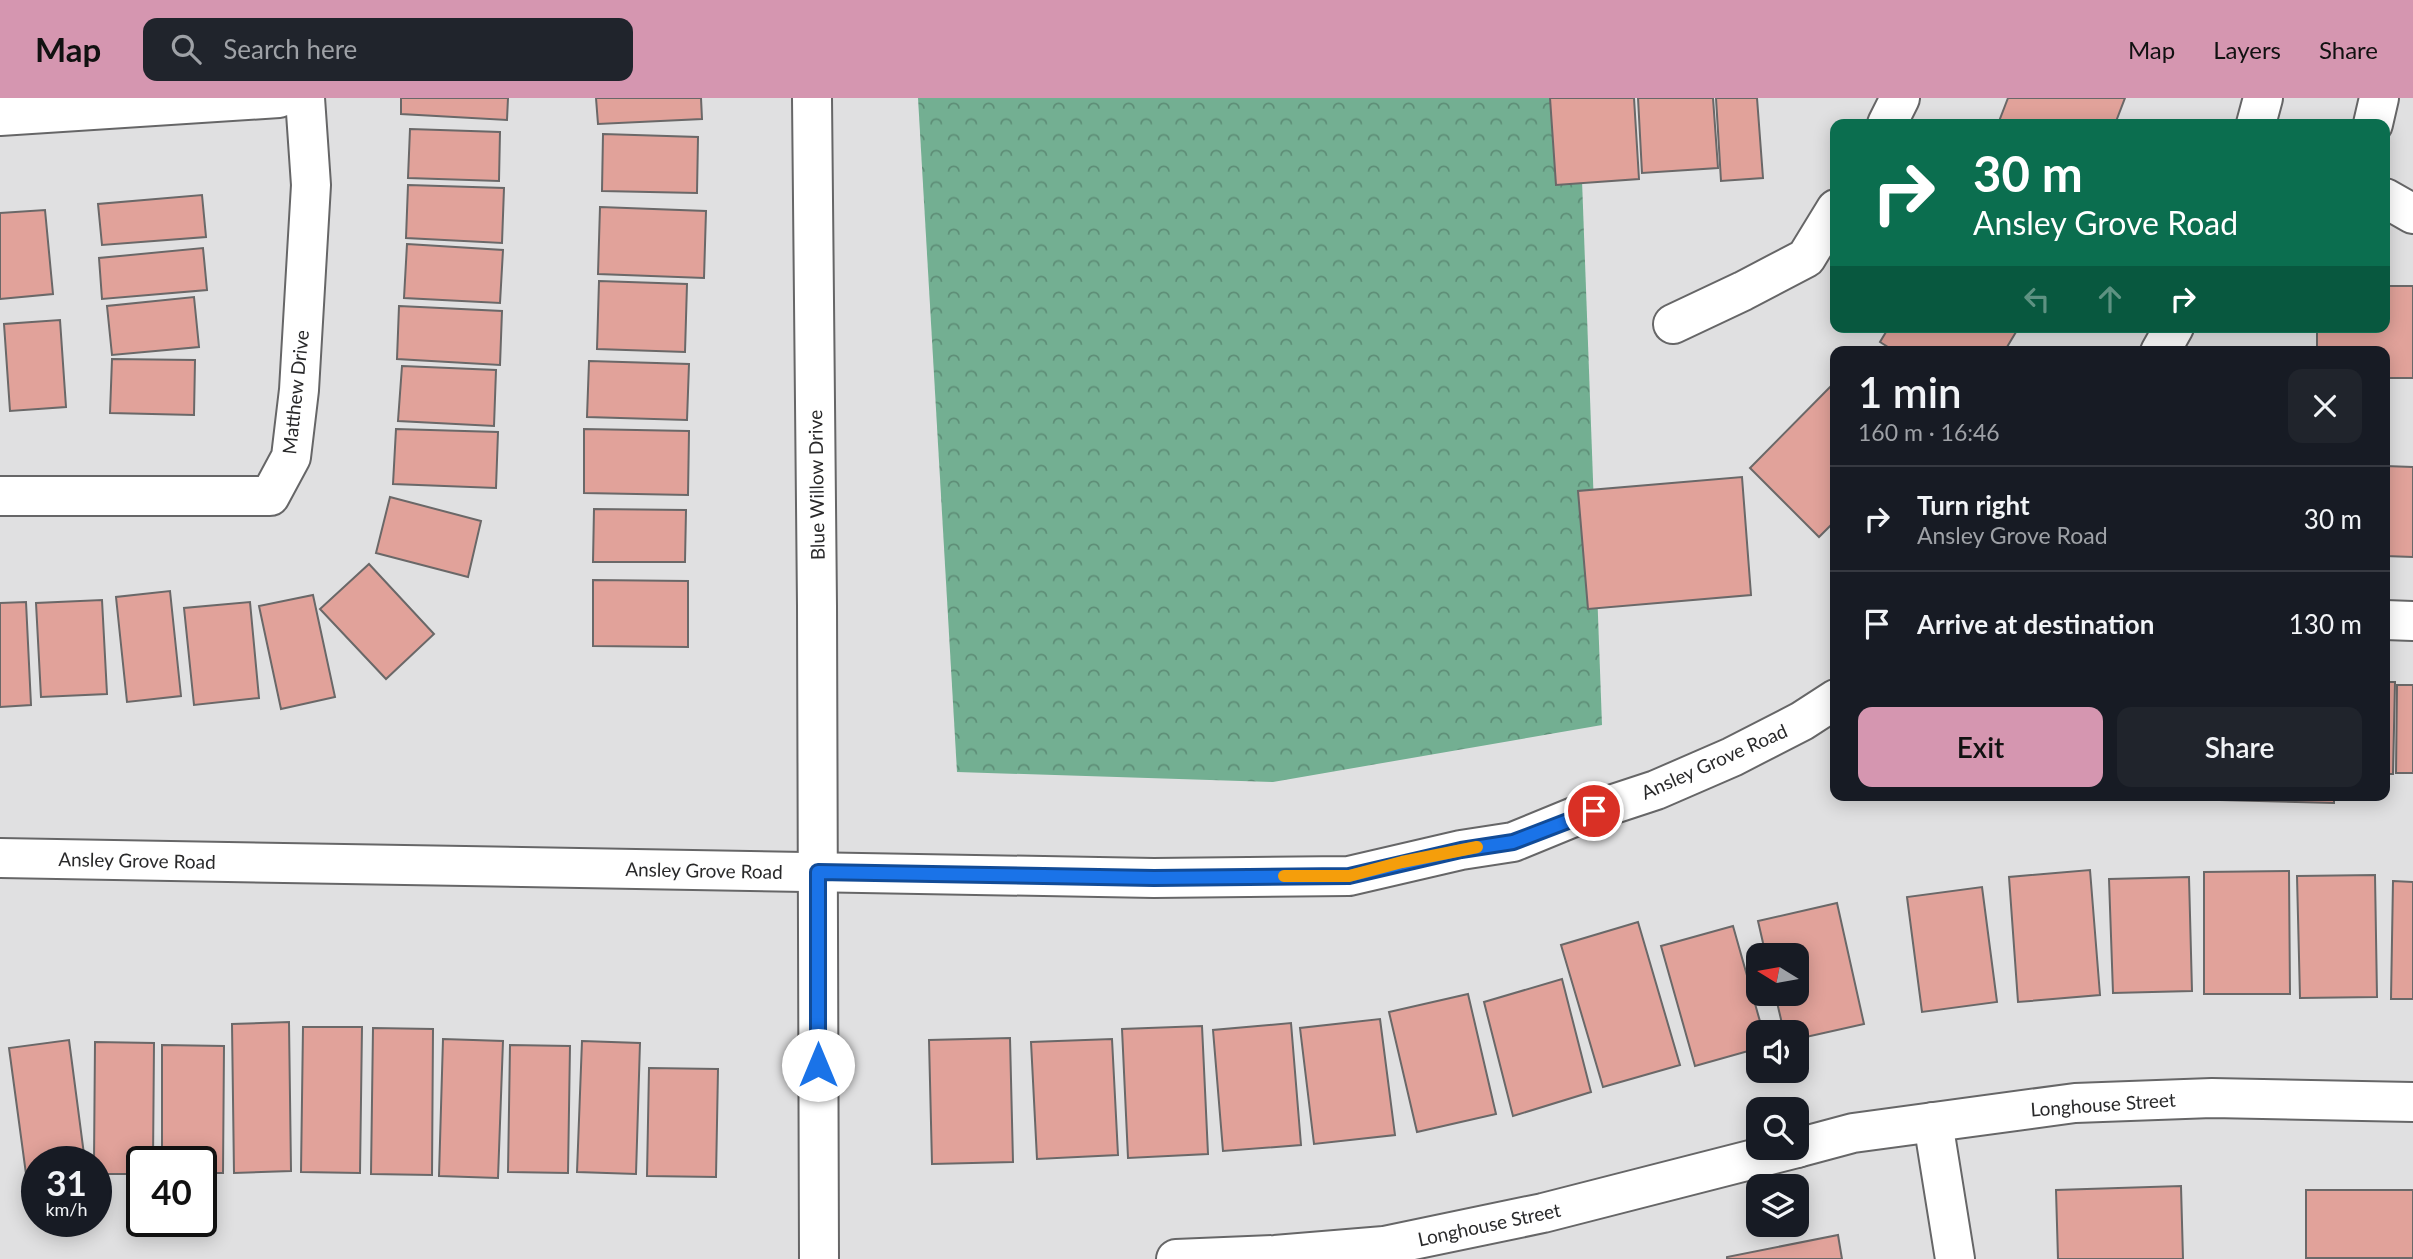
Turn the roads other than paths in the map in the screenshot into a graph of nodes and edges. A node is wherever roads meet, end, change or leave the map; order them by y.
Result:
1 (279, 98) edge
2 (305, 98) edge
3 (812, 98) edge
4 (1900, 98) edge
5 (2263, 98) edge
6 (2379, 98) edge
7 (0, 116) edge
8 (1890, 119) edge
9 (2257, 119) edge
10 (2374, 119) edge
11 (2390, 201) edge
12 (2413, 214) edge
13 (1830, 219) edge
14 (1674, 324) dead end
15 (0, 496) edge
16 (2390, 620) edge
17 (2413, 621) edge
18 (1830, 703) edge
19 (0, 858) edge
20 (818, 872) junction
21 (2413, 1102) edge
22 (1933, 1122) junction
23 (1809, 1145) edge
24 (1750, 1160) edge
25 (1385, 1252) edge
26 (819, 1259) edge
27 (1176, 1259) edge
28 (1955, 1259) edge

1 - 7 street
2 - 15 street, Matthew Drive
3 - 20 street, Blue Willow Drive
4 - 8 street
5 - 9 street
6 - 10 street
11 - 12 street
13 - 14 street
16 - 17 street
18 - 20 street, Ansley Grove Road
19 - 20 street, Ansley Grove Road
20 - 26 street, Blue Willow Drive
21 - 22 street, Longhouse Street
22 - 23 street, Longhouse Street
22 - 28 street
24 - 25 street, Longhouse Street
25 - 27 street, Longhouse Street

